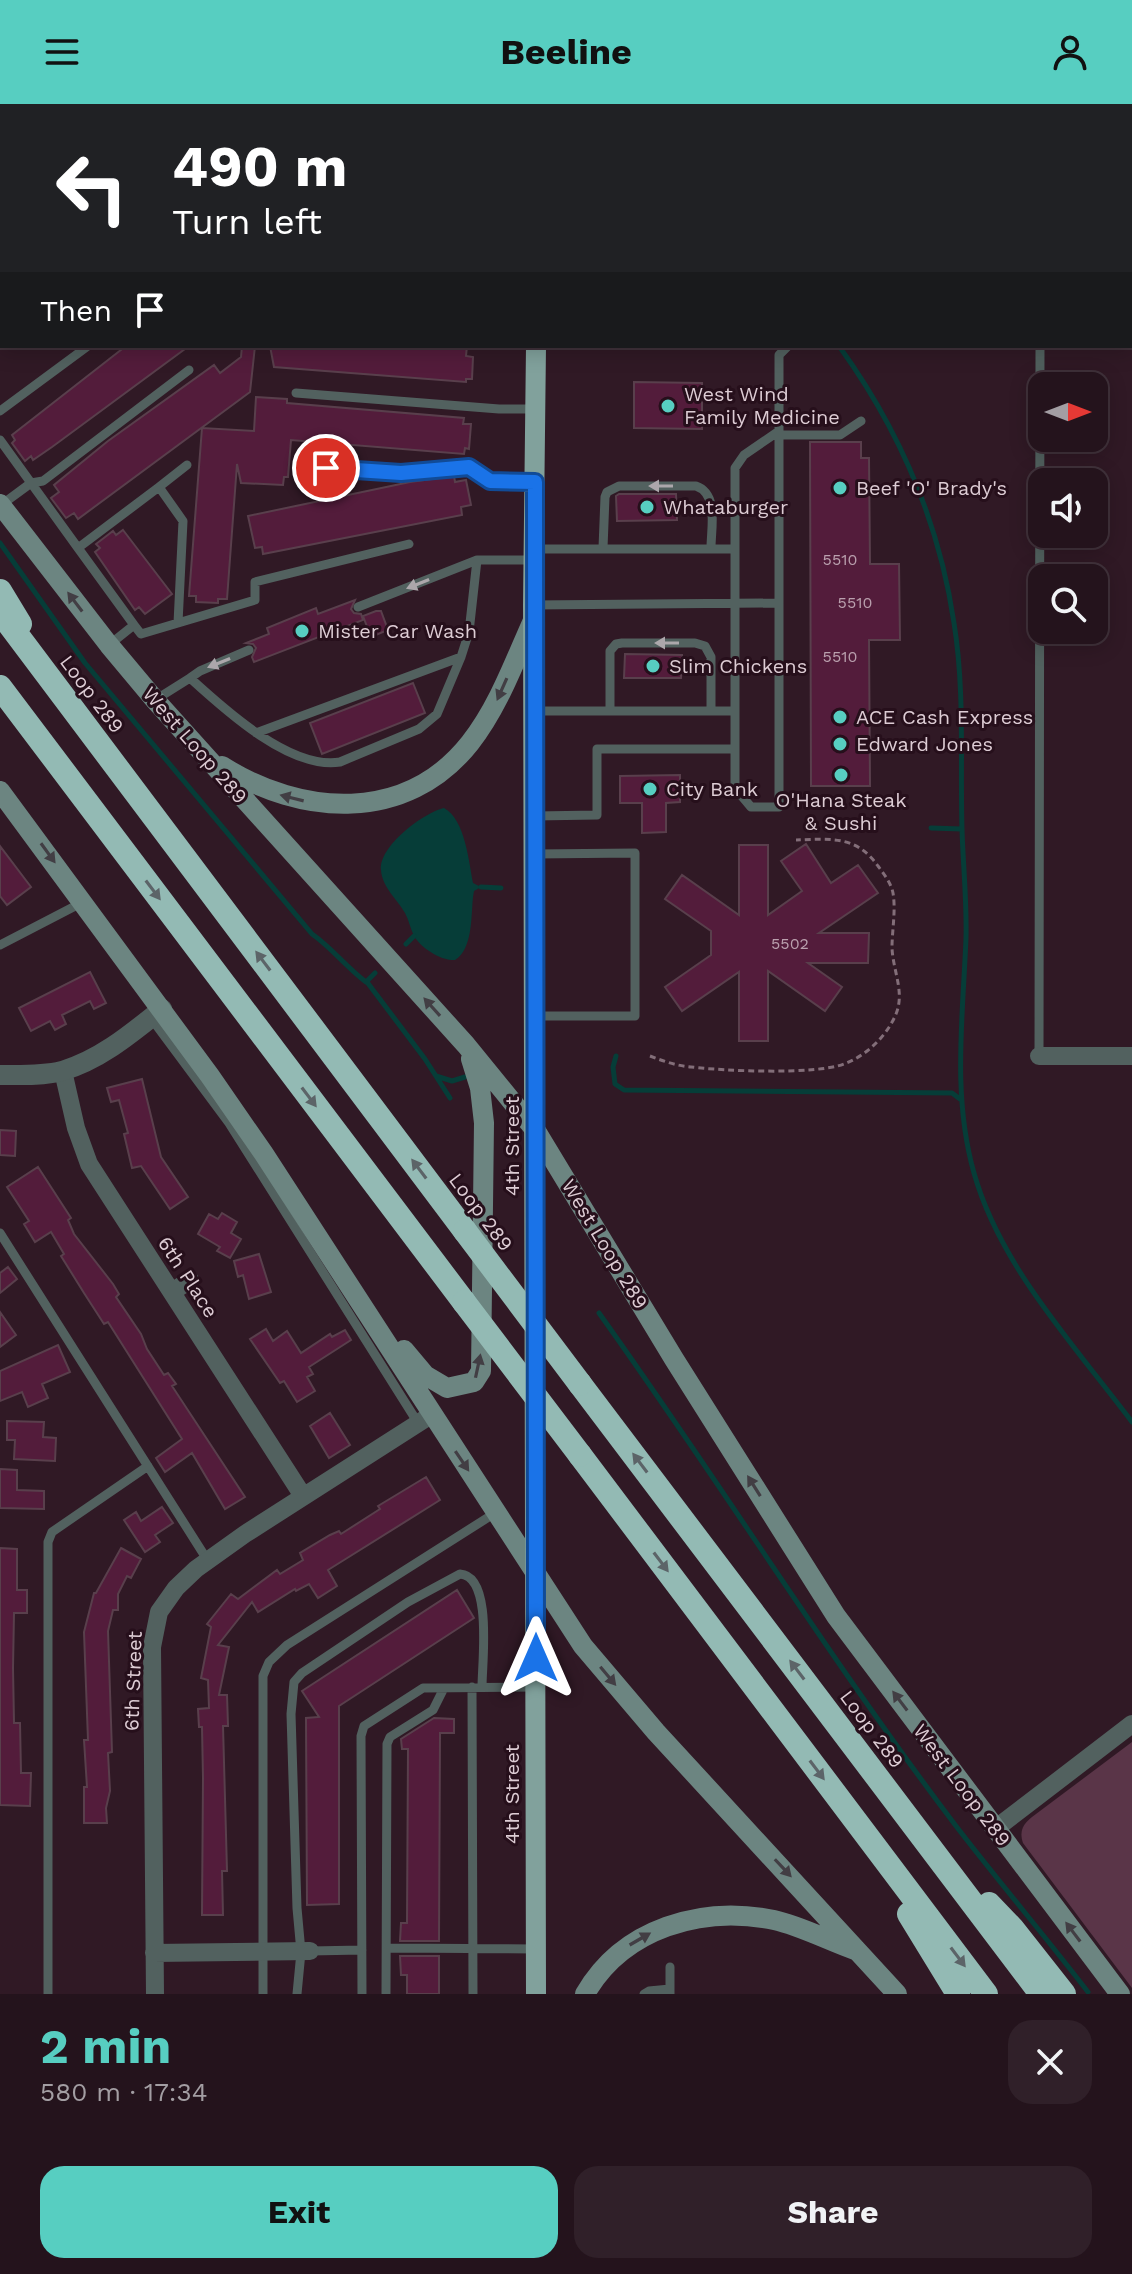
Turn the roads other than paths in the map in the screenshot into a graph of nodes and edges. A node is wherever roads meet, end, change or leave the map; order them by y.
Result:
1 (85, 348) edge
2 (536, 348) edge
3 (786, 348) edge
4 (1040, 348) edge
5 (189, 370) dead end
6 (296, 393) dead end
7 (536, 409) junction
8 (0, 411) edge
9 (861, 421) dead end
10 (779, 433) junction
11 (0, 440) edge
12 (187, 465) dead end
13 (326, 468) dead end
14 (535, 482) junction
15 (31, 483) junction
16 (159, 487) junction
17 (1, 504) edge
18 (409, 544) dead end
19 (78, 548) junction
20 (603, 548) junction
21 (711, 548) junction
22 (735, 549) junction
23 (534, 555) junction
24 (477, 560) junction
25 (0, 591) edge
26 (779, 603) junction
27 (735, 604) junction
28 (358, 607) dead end
29 (534, 611) junction
30 (0, 612) edge
31 (178, 623) junction
32 (134, 625) junction
33 (109, 645) junction
34 (249, 650) dead end
35 (461, 657) junction
36 (190, 678) junction
37 (0, 690) edge
38 (155, 700) junction
39 (534, 711) junction
40 (610, 711) junction
41 (711, 711) junction
42 (735, 711) junction
43 (256, 733) junction
44 (735, 749) junction
45 (202, 753) junction
46 (113, 762) junction
47 (0, 791) edge
48 (535, 816) junction
49 (535, 854) junction
50 (83, 902) junction
51 (0, 945) edge
52 (156, 1013) junction
53 (535, 1016) junction
54 (466, 1045) junction
55 (1039, 1056) joint
56 (1132, 1056) edge
57 (63, 1071) junction
58 (0, 1075) edge
59 (536, 1131) junction
60 (0, 1233) edge
61 (190, 1280) dead end
62 (348, 1282) junction
63 (172, 1292) junction
64 (424, 1419) junction
65 (148, 1466) junction
66 (303, 1496) junction
67 (496, 1512) junction
68 (208, 1561) junction
69 (536, 1572) junction
70 (477, 1687) junction
71 (536, 1687) junction
72 (444, 1688) junction
73 (1132, 1724) edge
74 (844, 1805) junction
75 (911, 1822) junction
76 (995, 1829) junction
77 (387, 1948) junction
78 (473, 1949) junction
79 (536, 1949) junction
80 (362, 1950) junction
81 (263, 1952) junction
82 (306, 1952) junction
83 (154, 1953) junction
84 (862, 1953) junction
85 (670, 1967) dead end
86 (670, 1991) edge
87 (48, 1994) edge
88 (155, 1994) edge
89 (263, 1994) edge
90 (297, 1994) edge
91 (362, 1994) edge
92 (386, 1994) edge
93 (473, 1994) edge
94 (536, 1994) edge
95 (585, 1994) edge
96 (644, 1994) edge
97 (897, 1994) edge
98 (958, 1994) edge
99 (986, 1994) edge
100 (1041, 1994) edge
101 (1064, 1994) edge
102 (1120, 1994) edge

1 - 8 lane
2 - 7 main road, 4th Street
3 - 10 lane
4 - 55 lane
5 - 15 lane
6 - 7 lane
7 - 14 main road, 4th Street
9 - 10 lane
10 - 22 lane
10 - 26 lane
11 - 15 lane
12 - 16 lane
13 - 14 lane
14 - 23 main road, 4th Street
15 - 17 lane
15 - 19 lane
16 - 19 lane
16 - 31 lane
33 -> 17 main road, West Loop 289
18 - 31 lane
19 - 32 lane
20 - 21 lane
21 -> 20 lane
20 - 23 lane
21 - 22 lane
22 - 27 lane
23 - 24 lane
23 - 29 main road, 4th Street
24 -> 28 lane
24 - 35 lane
25 - 46 highway
26 - 27 lane
26 - 44 lane
27 - 29 lane
27 - 42 lane
29 - 39 main road, 4th Street
29 -> 45 main road
30 - 46 highway, Loop 289
31 - 32 lane
32 - 33 lane
33 - 38 main road, West Loop 289
34 -> 36 lane
35 - 43 lane
35 - 43 lane
36 - 38 lane
36 - 43 lane
37 -> 74 highway, bridge
38 - 45 main road, West Loop 289
39 - 40 lane
39 - 48 main road, 4th Street
40 - 41 lane
41 -> 40 lane
41 - 42 lane
42 - 44 lane
44 - 48 lane
54 -> 45 main road, West Loop 289
75 -> 46 highway, Loop 289, bridge
47 -> 50 main road
48 - 49 main road, 4th Street
49 - 53 main road, 4th Street
49 - 53 lane
50 - 51 lane
50 - 52 main road
52 - 57 street
52 - 62 main road
52 - 64 lane
53 - 59 main road, 4th Street
54 - 59 main road, West Loop 289
62 -> 54 main road
55 - 56 street
57 - 58 street
57 - 63 street, 6th Place
59 - 69 main road, 4th Street
76 -> 59 main road, West Loop 289
60 - 65 lane
61 - 63 street
62 - 64 main road
63 - 66 street, 6th Place
64 - 66 street, 6th Street
64 -> 67 main road
65 - 68 lane
65 - 87 lane
66 - 68 street, 6th Street
67 - 69 main road
67 - 81 lane
68 - 83 street, 6th Street
69 - 71 main road, 4th Street
69 -> 84 main road
70 - 71 lane
70 - 72 lane
70 - 78 lane
70 - 82 lane
71 - 79 main road, 4th Street
72 - 77 lane
72 - 80 lane
73 - 76 street
74 - 98 highway
74 -> 99 highway
75 - 100 highway, Loop 289
75 - 101 highway
102 -> 76 main road, West Loop 289
77 - 78 lane
77 - 92 lane
78 - 79 lane
78 - 93 lane
79 - 94 main road, 4th Street
80 - 82 lane
80 - 91 lane
81 - 82 street
81 - 83 street
81 - 89 lane
82 - 90 lane
83 - 88 street, 6th Street
95 -> 84 main road
84 - 97 main road
85 - 86 lane
86 - 96 lane

